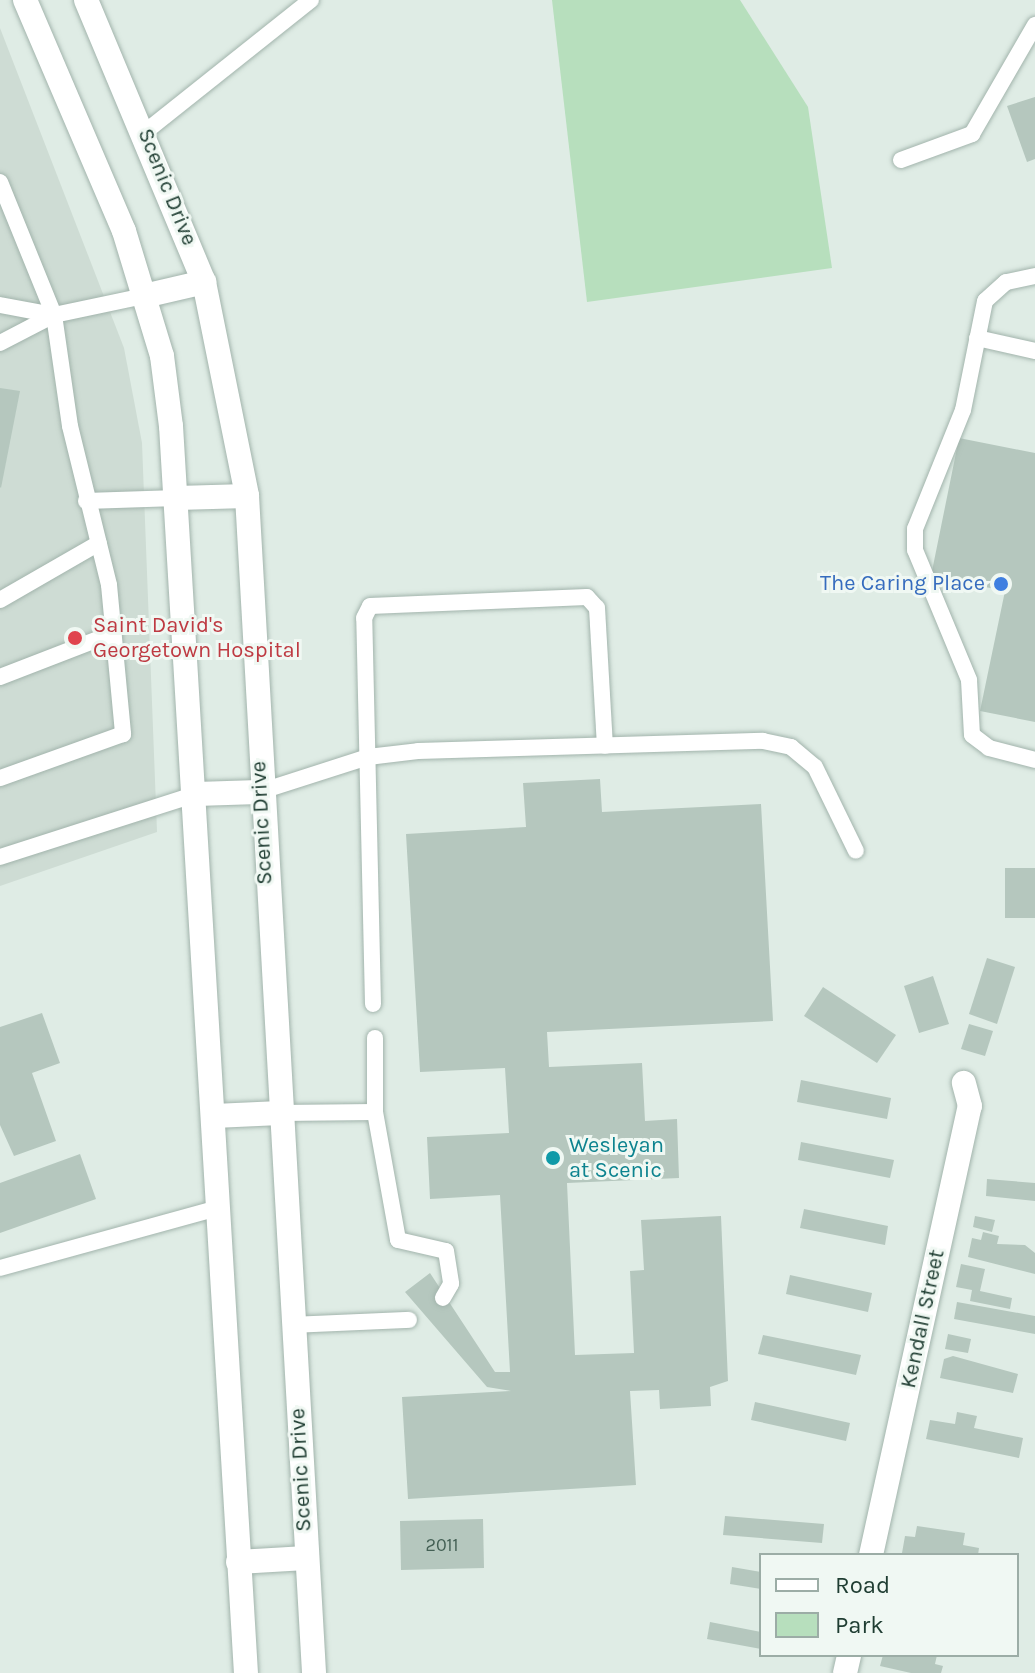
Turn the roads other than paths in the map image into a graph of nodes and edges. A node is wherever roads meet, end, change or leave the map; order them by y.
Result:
1 (25, 0) edge
2 (86, 0) edge
3 (311, 0) edge
4 (1035, 25) edge
5 (145, 132) junction
6 (901, 160) dead end
7 (0, 182) edge
8 (5, 207) edge
9 (1035, 276) edge
10 (204, 282) junction
11 (144, 296) junction
12 (0, 305) edge
13 (54, 315) junction
14 (977, 338) junction
15 (0, 343) edge
16 (1035, 351) edge
17 (247, 496) junction
18 (177, 498) junction
19 (86, 501) junction
20 (99, 543) junction
21 (0, 600) edge
22 (114, 633) junction
23 (0, 677) edge
24 (605, 746) junction
25 (368, 757) junction
26 (1035, 760) edge
27 (0, 778) edge
28 (259, 792) junction
29 (196, 794) junction
30 (856, 851) dead end
31 (0, 857) edge
32 (373, 1004) dead end
33 (375, 1038) dead end
34 (964, 1083) dead end
35 (375, 1112) junction
36 (280, 1113) junction
37 (214, 1116) junction
38 (218, 1208) junction
39 (0, 1268) edge
40 (443, 1298) dead end
41 (409, 1320) dead end
42 (293, 1325) junction
43 (871, 1553) edge
44 (306, 1558) junction
45 (238, 1562) junction
46 (246, 1673) edge
47 (314, 1673) edge

1 - 11 street
2 - 5 street, Scenic Drive
3 - 5 lane
4 - 6 lane
5 - 10 street, Scenic Drive
7 - 8 lane
8 - 13 lane
9 - 14 lane
10 - 11 street
10 - 17 street, Scenic Drive
11 - 13 lane
11 - 18 street
12 - 13 lane
13 - 15 lane
13 - 19 lane
14 - 16 lane
14 - 26 lane
17 - 18 street
17 - 28 street, Scenic Drive
18 - 19 lane
18 - 29 street
19 - 20 lane
20 - 21 lane
20 - 22 lane
22 - 23 lane
22 - 27 lane
24 - 25 lane
24 - 25 lane
24 - 30 lane
25 - 28 lane
25 - 32 lane
28 - 29 street
28 - 36 street, Scenic Drive
29 - 31 lane
29 - 37 street
33 - 35 lane
34 - 43 street, Kendall Street
35 - 36 lane
35 - 40 lane
36 - 37 street
36 - 42 street, Scenic Drive
37 - 38 street
38 - 39 lane
38 - 45 street
41 - 42 lane
42 - 44 street, Scenic Drive
44 - 45 street
44 - 47 street, Scenic Drive
45 - 46 street

